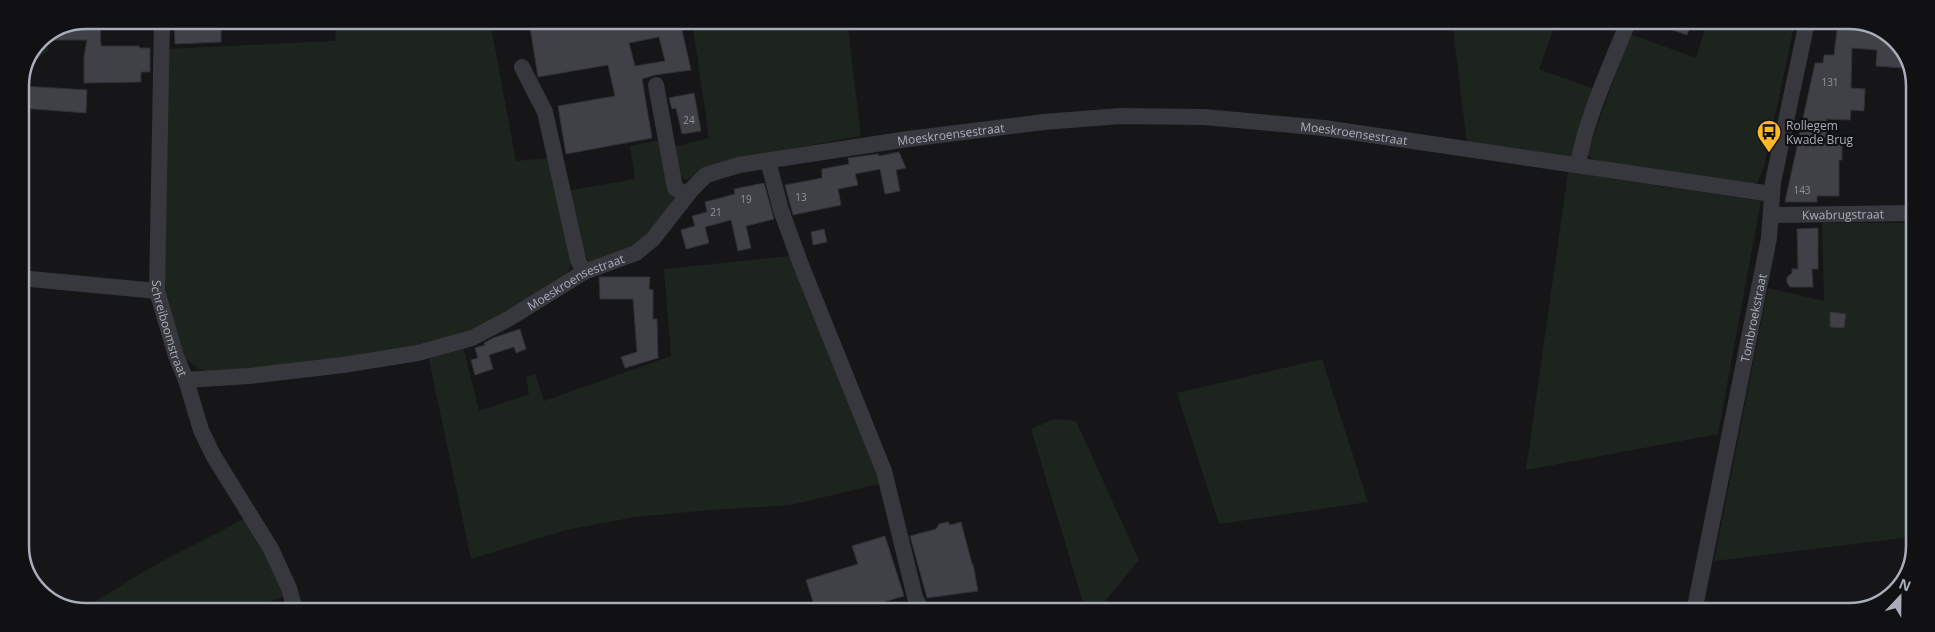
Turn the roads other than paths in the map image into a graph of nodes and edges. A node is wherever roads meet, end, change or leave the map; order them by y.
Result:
1 (162, 29) edge
2 (1625, 29) edge
3 (1806, 29) edge
4 (522, 67) dead end
5 (656, 85) dead end
6 (768, 160) junction
7 (1578, 165) junction
8 (1772, 194) junction
9 (688, 195) junction
10 (1906, 213) edge
11 (1772, 215) junction
12 (584, 272) junction
13 (29, 279) edge
14 (157, 291) junction
15 (186, 380) junction
16 (293, 603) edge
17 (918, 603) edge
18 (1696, 603) edge

1 - 14 street, Schreiboomstraat
2 - 7 street
3 - 8 street, Tombroekstraat
4 - 12 street
5 - 9 street
6 - 7 street, Moeskroensestraat
6 - 9 street, Moeskroensestraat
6 - 17 street
7 - 8 street, Moeskroensestraat
8 - 11 street, Tombroekstraat
9 - 12 street, Moeskroensestraat
10 - 11 street, Kwabrugstraat
11 - 18 street, Tombroekstraat
12 - 15 street, Moeskroensestraat
13 - 14 street
14 - 15 street, Schreiboomstraat
15 - 16 street, Schreiboomstraat

